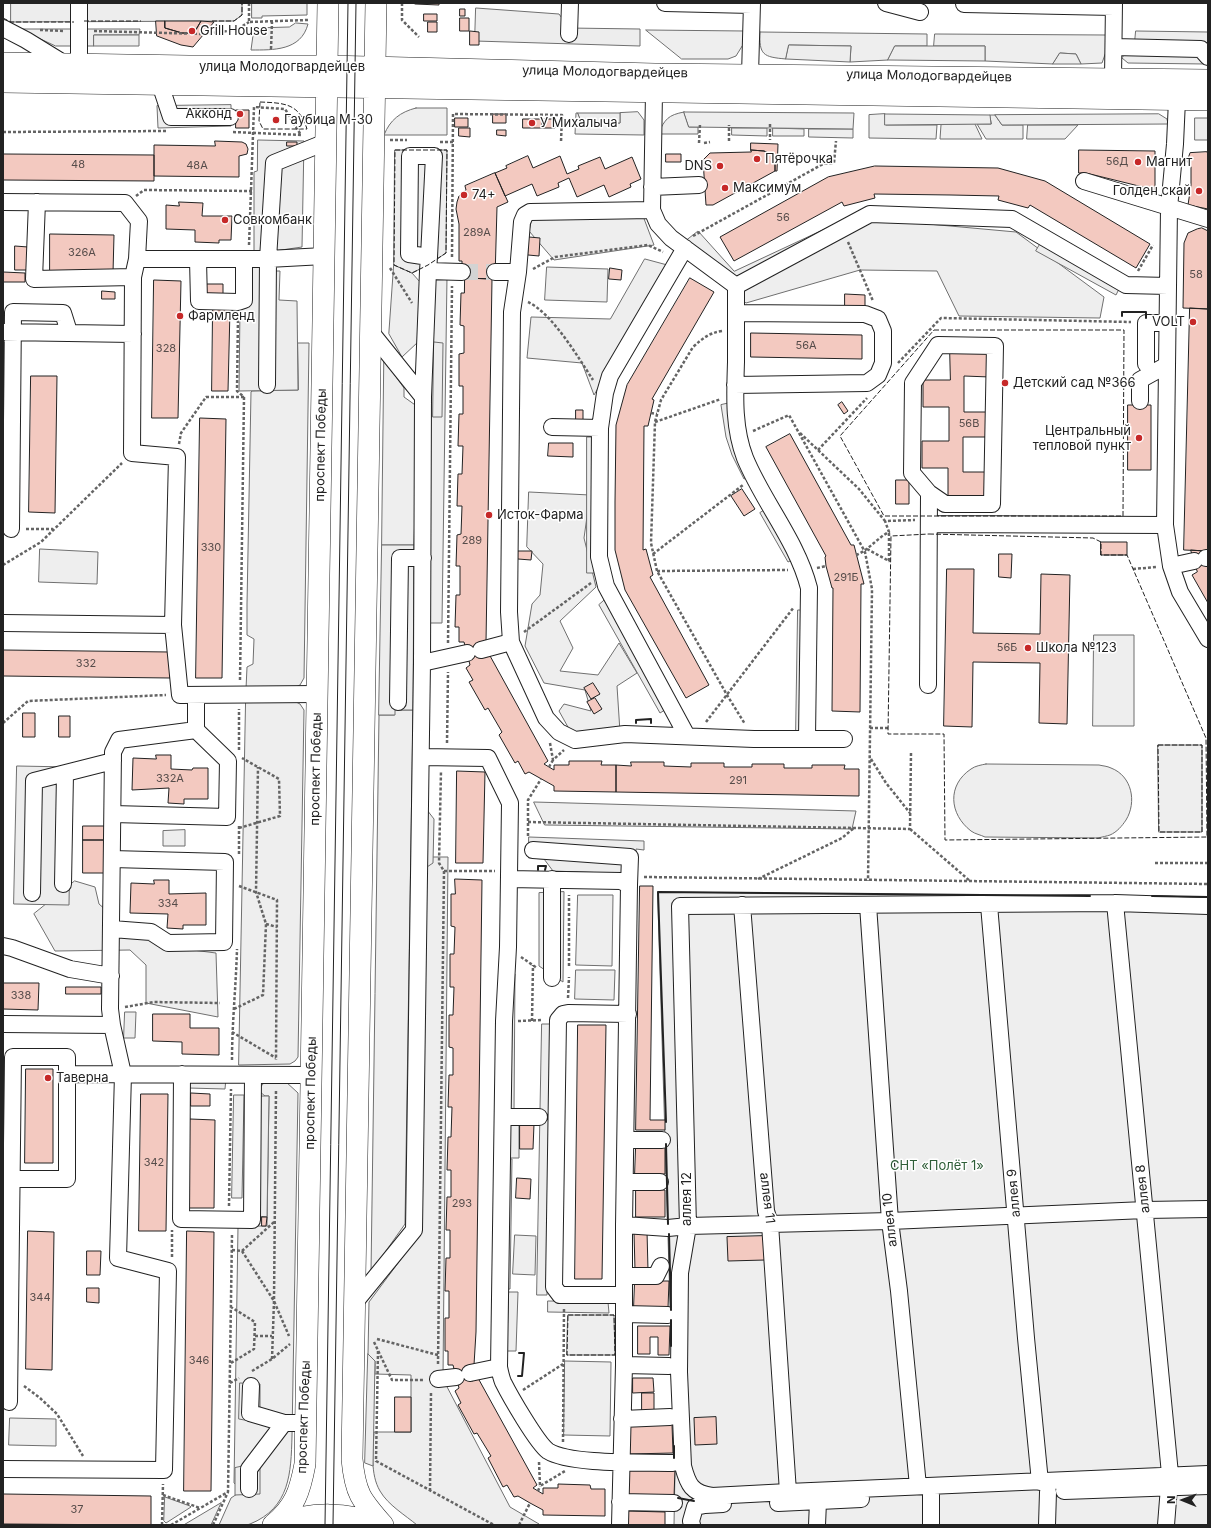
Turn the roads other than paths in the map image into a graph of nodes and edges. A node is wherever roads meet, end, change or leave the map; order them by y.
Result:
1 (79, 3) edge
2 (328, 3) edge
3 (376, 3) edge
4 (570, 3) edge
5 (665, 3) edge
6 (886, 3) edge
7 (964, 3) edge
8 (752, 4) edge
9 (1114, 5) edge
10 (920, 12) dead end
11 (3, 28) edge
12 (569, 34) dead end
13 (1114, 47) junction
14 (1208, 57) edge
15 (3, 63) edge
16 (72, 64) junction
17 (326, 66) junction
18 (750, 75) junction
19 (375, 78) junction
20 (1113, 78) junction
21 (1208, 80) edge
22 (3, 82) edge
23 (160, 84) junction
24 (327, 87) junction
25 (654, 92) junction
26 (1177, 100) junction
27 (1208, 100) edge
28 (230, 117) dead end
29 (326, 142) junction
30 (1084, 181) dead end
31 (699, 185) dead end
32 (652, 186) junction
33 (3, 202) edge
34 (37, 202) junction
35 (1169, 208) junction
36 (652, 210) junction
37 (1208, 219) edge
38 (680, 250) junction
39 (324, 256) junction
40 (137, 259) junction
41 (247, 259) junction
42 (268, 259) junction
43 (198, 260) junction
44 (428, 264) junction
45 (462, 272) tunnel mouth
46 (495, 272) tunnel mouth
47 (518, 272) junction
48 (134, 277) junction
49 (736, 286) junction
50 (1168, 286) junction
51 (736, 313) junction
52 (1168, 323) junction
53 (370, 331) junction
54 (8, 332) edge
55 (133, 334) junction
56 (1146, 364) dead end
57 (1167, 365) junction
58 (267, 385) dead end
59 (735, 390) junction
60 (423, 398) junction
61 (1140, 401) dead end
62 (552, 427) dead end
63 (600, 428) junction
64 (929, 492) junction
65 (930, 524) junction
66 (1165, 525) junction
67 (11, 529) road end
68 (423, 558) junction
69 (1203, 559) edge
70 (1171, 566) junction
71 (3, 623) edge
72 (173, 625) junction
73 (1208, 639) edge
74 (511, 642) junction
75 (422, 663) junction
76 (928, 685) dead end
77 (318, 694) junction
78 (196, 695) junction
79 (398, 702) dead end
80 (196, 730) junction
81 (691, 736) junction
82 (807, 738) junction
83 (844, 739) dead end
84 (421, 757) junction
85 (113, 761) junction
86 (65, 774) junction
87 (112, 814) junction
88 (533, 850) dead end
89 (112, 859) junction
90 (509, 879) junction
91 (552, 880) junction
92 (629, 881) junction
93 (63, 884) dead end
94 (32, 892) dead end
95 (1114, 904) junction
96 (742, 905) junction
97 (868, 905) junction
98 (989, 905) junction
99 (1208, 906) edge
100 (112, 929) junction
101 (3, 946) edge
102 (111, 976) junction
103 (552, 978) dead end
104 (628, 1014) junction
105 (111, 1017) junction
106 (3, 1024) edge
107 (67, 1074) junction
108 (123, 1074) junction
109 (182, 1074) junction
110 (253, 1075) junction
111 (311, 1075) junction
112 (503, 1117) junction
113 (539, 1117) dead end
114 (626, 1140) junction
115 (662, 1140) dead end
116 (8, 1182) edge
117 (625, 1182) junction
118 (660, 1182) dead end
119 (1208, 1209) edge
120 (1145, 1210) junction
121 (1016, 1216) junction
122 (890, 1222) junction
123 (624, 1224) junction
124 (770, 1224) junction
125 (688, 1226) junction
126 (661, 1266) dead end
127 (624, 1276) junction
128 (624, 1295) junction
129 (356, 1300) junction
130 (624, 1314) junction
131 (668, 1315) dead end
132 (624, 1365) junction
133 (669, 1366) dead end
134 (499, 1367) junction
135 (247, 1378) road end
136 (434, 1380) road end
137 (9, 1402) dead end
138 (670, 1417) dead end
139 (622, 1419) junction
140 (306, 1423) junction
141 (284, 1424) junction
142 (621, 1462) junction
143 (672, 1463) dead end
144 (3, 1469) edge
145 (1208, 1474) edge
146 (1170, 1481) junction
147 (918, 1486) junction
148 (1208, 1486) edge
149 (1044, 1487) junction
150 (249, 1489) dead end
151 (788, 1492) junction
152 (931, 1495) junction
153 (620, 1502) junction
154 (818, 1502) junction
155 (674, 1503) dead end
156 (273, 1525) edge
157 (278, 1525) edge
158 (381, 1525) edge
159 (620, 1525) edge
160 (692, 1525) edge
161 (817, 1525) edge
162 (931, 1525) edge
163 (1047, 1525) edge
164 (1166, 1525) edge

1 - 16 street
2 - 17 main road, проспект Победы
3 - 19 main road
4 - 12 street
5 - 8 street
6 - 10 street
7 - 9 street
8 - 18 street
9 - 13 street
11 - 16 street
13 - 14 street
13 - 20 street
15 - 16 main road, улица Молодогвардейцев
16 - 17 main road, улица Молодогвардейцев
17 - 19 main road, улица Молодогвардейцев
17 - 24 main road, проспект Победы
18 - 19 main road, улица Молодогвардейцев
18 - 20 main road, улица Молодогвардейцев
19 - 24 main road, улица Молодогвардейцев
19 - 25 main road, улица Молодогвардейцев
19 - 53 main road
20 - 21 main road, улица Молодогвардейцев
22 - 23 main road, улица Молодогвардейцев
23 - 24 main road, улица Молодогвардейцев
23 - 28 street
24 - 29 main road, проспект Победы
25 - 26 main road, улица Молодогвардейцев
25 - 32 street
26 - 27 main road, улица Молодогвардейцев
26 - 35 street
29 - 39 main road, проспект Победы
29 - 42 street
30 - 35 street
31 - 32 street
32 - 36 street
33 - 34 street
34 - 40 street
34 - 48 street
35 - 37 street
35 - 50 street
36 - 38 street
36 - 47 street
38 - 49 street
38 - 63 street
39 - 42 street
39 - 77 main road, проспект Победы
40 - 43 street
40 - 48 street
41 - 42 street
41 - 43 street
41 - 43 street
42 - 58 street
44 - 44 street
44 - 45 street
44 - 60 street
46 - 47 street
47 - 74 street
48 - 55 street
49 - 50 street
49 - 51 street
50 - 52 street
51 - 59 street
51 - 59 street
52 - 56 street
52 - 57 street
53 - 60 street
53 - 129 main road
54 - 55 street
54 - 67 street
55 - 72 street
57 - 61 street
57 - 66 street
59 - 82 street
60 - 68 street
62 - 63 street
63 - 81 street
64 - 64 street
64 - 65 street
65 - 66 street
65 - 76 street
66 - 70 street
68 - 75 street
68 - 79 street
69 - 70 street
70 - 73 street
71 - 72 street
72 - 78 street
74 - 75 street
74 - 81 street
75 - 84 street
77 - 78 street
77 - 111 main road, проспект Победы
78 - 80 street
80 - 85 street
80 - 87 street
81 - 82 street
82 - 83 street
84 - 90 street
84 - 129 street
85 - 86 street
85 - 87 street
86 - 93 street
86 - 94 street
87 - 89 street
88 - 92 street
89 - 100 street
89 - 100 street
90 - 91 street
90 - 112 street
91 - 92 street
91 - 103 street
92 - 104 street
95 - 98 street
95 - 99 street
95 - 120 street, аллея 8
96 - 97 street
96 - 124 street, аллея 11
96 - 125 street, аллея 12
97 - 98 street
97 - 122 street, аллея 10
98 - 121 street, аллея 9
100 - 102 street
101 - 102 street
102 - 105 street
104 - 114 street
104 - 128 street
105 - 106 street
105 - 108 street
107 - 108 street
107 - 116 street
107 - 116 street
108 - 109 street
108 - 144 street
109 - 110 street
109 - 110 street
110 - 111 street
111 - 140 main road, проспект Победы
112 - 113 street
112 - 134 street
114 - 115 street
114 - 117 street
116 - 137 street
117 - 118 street
117 - 123 street
119 - 120 street
120 - 121 street
120 - 146 street, аллея 8
121 - 122 street
121 - 149 street, аллея 9
122 - 124 street
122 - 147 street, аллея 10
123 - 125 street
123 - 127 street
124 - 125 street
124 - 151 street, аллея 11
125 - 151 street, аллея 12
126 - 127 street
127 - 128 street
128 - 130 street
129 - 158 main road
130 - 131 street
130 - 132 street
132 - 133 street
132 - 139 street
134 - 136 street
134 - 142 street
135 - 141 street
138 - 139 street
139 - 142 street
140 - 141 street
140 - 156 main road, проспект Победы
141 - 150 street
142 - 143 street
142 - 153 street
145 - 146 street
146 - 148 street
146 - 149 street
146 - 164 street, аллея 8
147 - 149 street
147 - 151 street
149 - 152 street
149 - 163 street, аллея 9
152 - 154 street
152 - 162 street
153 - 155 street
153 - 159 street
154 - 160 street
154 - 161 street
157 - 158 main road

